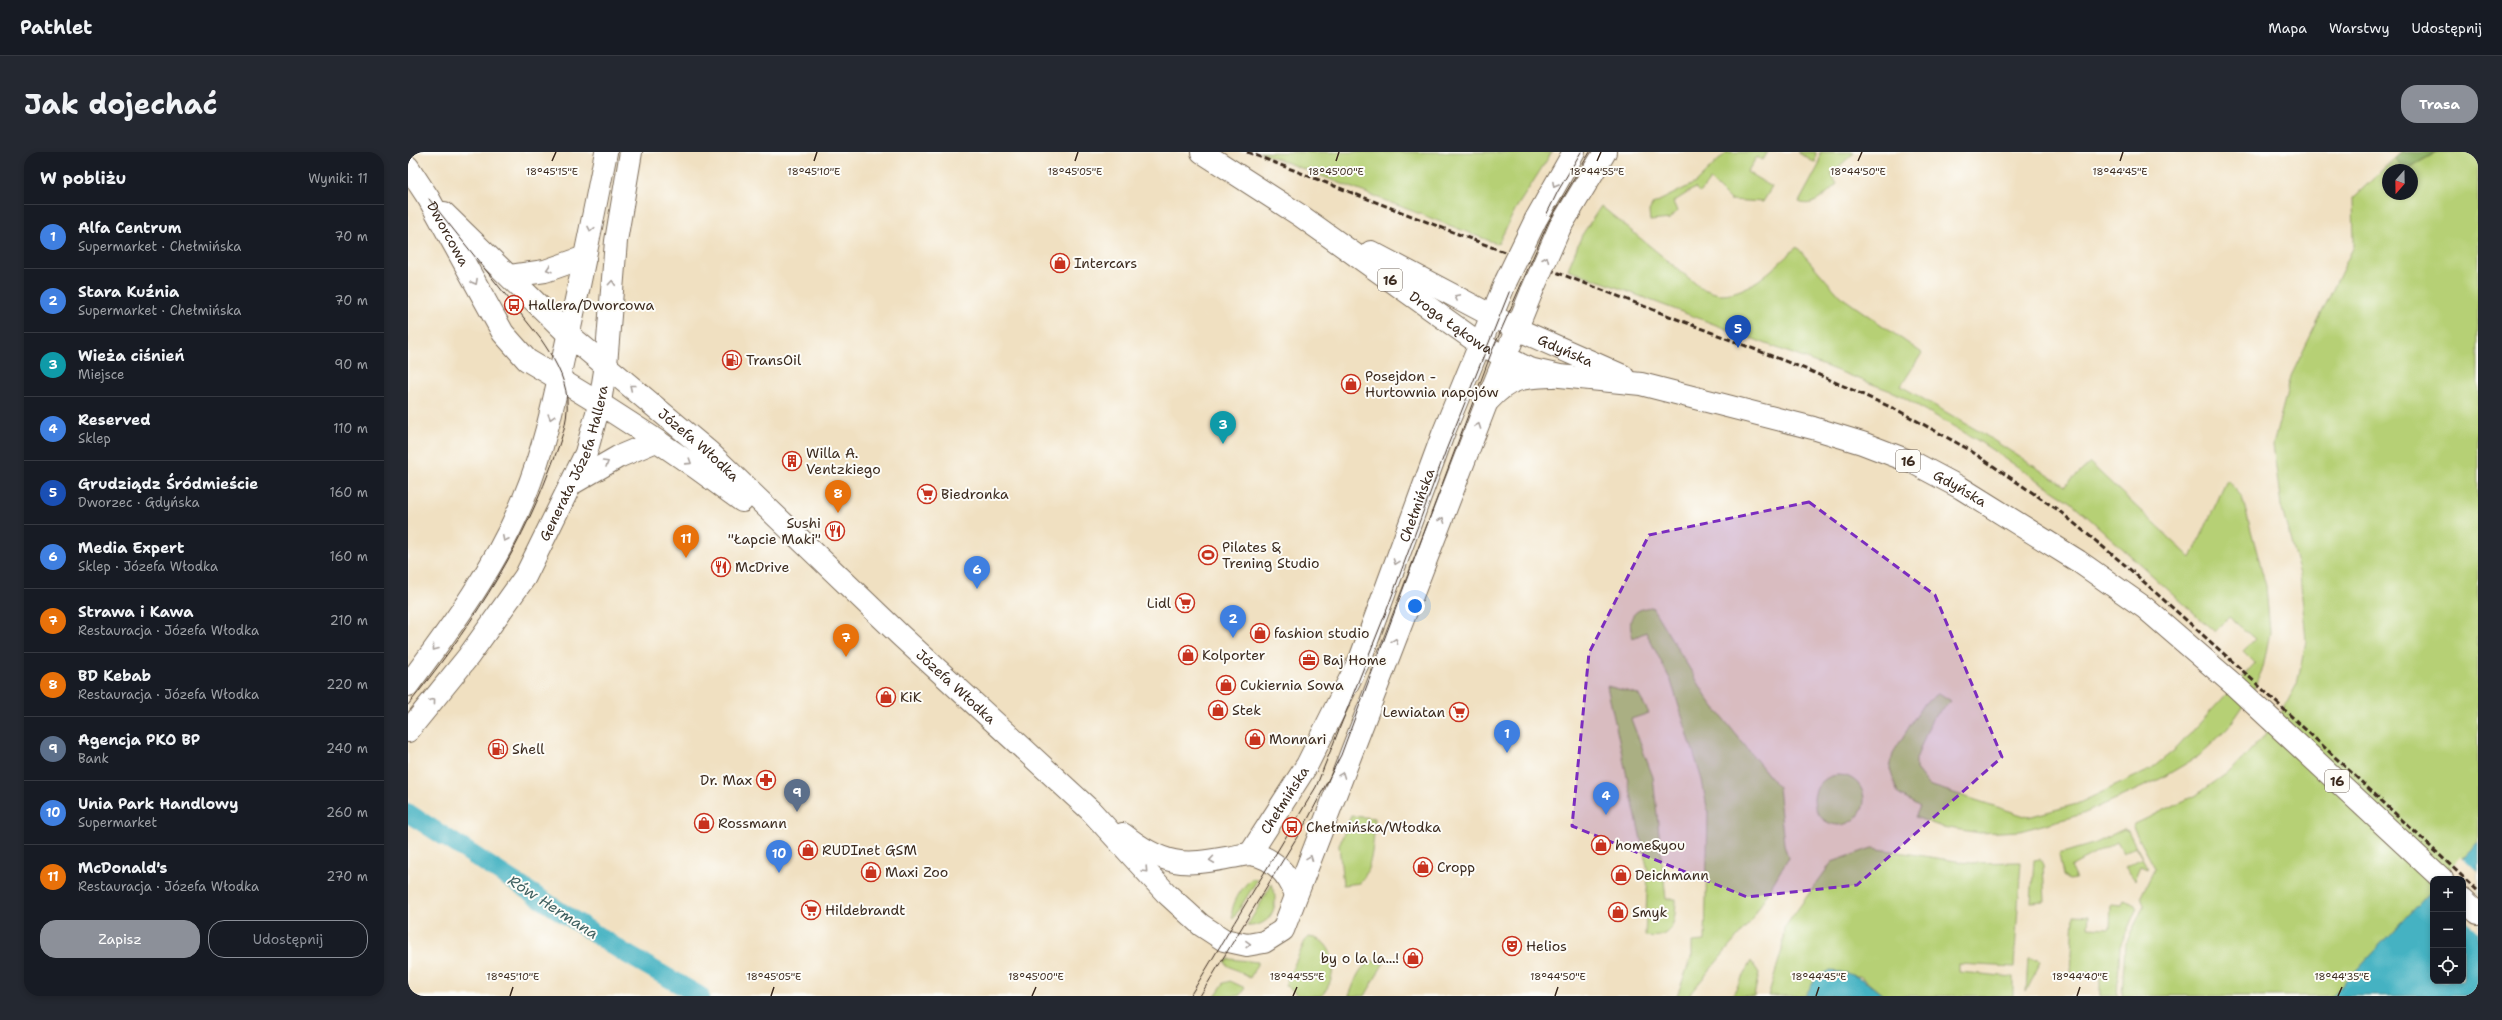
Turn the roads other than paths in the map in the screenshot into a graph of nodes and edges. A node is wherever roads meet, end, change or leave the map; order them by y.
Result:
1 (631, 152) edge
2 (1202, 152) edge
3 (1574, 152) edge
4 (1605, 152) edge
5 (604, 162) edge
6 (408, 167) edge
7 (429, 199) junction
8 (1301, 216) junction
9 (585, 257) junction
10 (510, 276) junction
11 (1491, 316) junction
12 (1517, 329) junction
13 (569, 335) junction
14 (1480, 344) junction
15 (1504, 358) junction
16 (606, 365) junction
17 (1560, 376) junction
18 (559, 379) junction
19 (1641, 384) junction
20 (600, 402) junction
21 (1486, 404) junction
22 (656, 441) junction
23 (573, 483) junction
24 (823, 562) junction
25 (408, 685) edge
26 (408, 731) edge
27 (1090, 810) junction
28 (1250, 854) junction
29 (2439, 876) edge
30 (1296, 895) junction
31 (2466, 902) edge
32 (2478, 913) edge
33 (1211, 933) joint

16 -> 1 main road, Generała Józefa Hallera
2 - 8 main road, Droga Łąkowa / 16
3 -> 11 main road, Chełmińska, bridge
12 -> 4 main road, Chełmińska, bridge
5 -> 9 main road
6 - 7 main road
7 - 10 main road, Dworcowa
7 -> 18 main road, Dworcowa
11 -> 8 main road, Droga Łąkowa / 16
8 - 14 main road, Droga Łąkowa / 16
9 -> 10 main road
9 - 13 main road
10 - 13 main road, Dworcowa
11 - 12 main road, Gdyńska / 16
11 - 14 main road, Chełmińska
12 - 15 main road, Chełmińska
12 - 19 main road, Gdyńska / 16
13 - 16 main road, Józefa Włodka
13 - 18 main road
14 - 15 main road, Droga Łąkowa / 16
14 -> 28 main road, Chełmińska
15 - 17 main road, Gdyńska / 16
15 - 21 main road, Chełmińska
16 - 20 main road, Generała Józefa Hallera
24 -> 16 main road, Józefa Włodka
17 - 19 main road, Gdyńska / 16
17 - 21 main road, Chełmińska
18 - 20 main road, Józefa Włodka
18 -> 25 main road
19 - 29 main road, Gdyńska / 16
20 - 22 main road, Józefa Włodka
20 - 23 main road, Generała Józefa Hallera
30 -> 21 main road, Chełmińska
23 -> 22 main road
22 -> 24 main road, Józefa Włodka
26 -> 23 main road, Generała Józefa Hallera
24 - 27 main road, Józefa Włodka
28 -> 27 main road, Józefa Włodka
27 -> 33 main road, Józefa Włodka
28 - 30 main road
33 -> 30 main road, Chełmińska
31 - 32 main road

